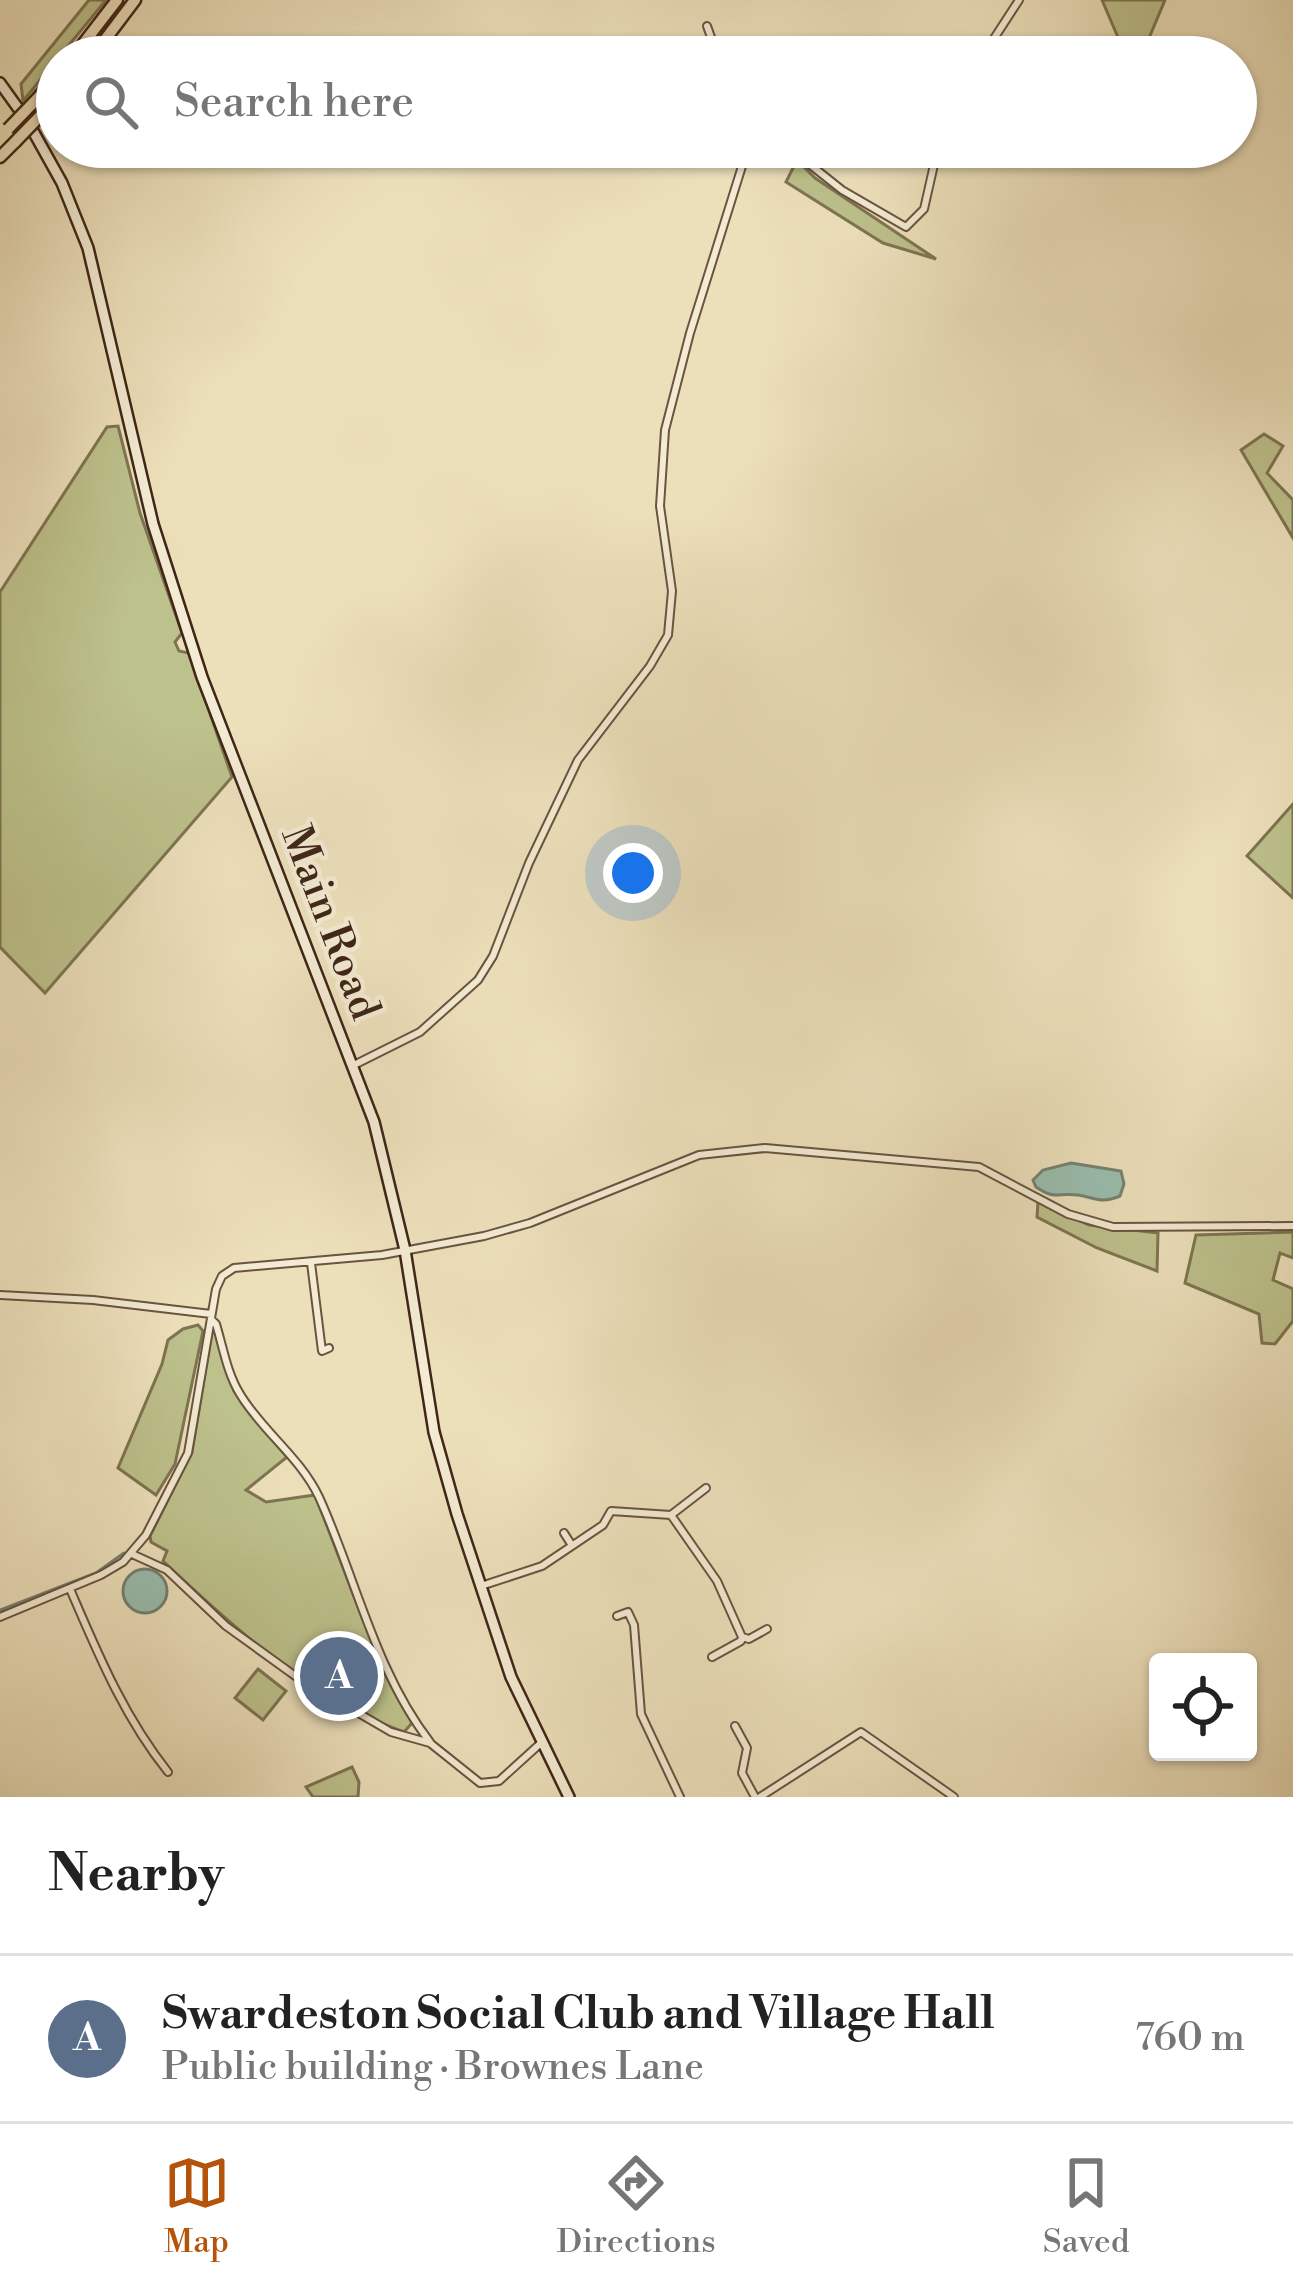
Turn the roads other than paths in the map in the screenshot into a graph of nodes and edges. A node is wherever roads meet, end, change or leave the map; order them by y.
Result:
1 (117, 0) edge
2 (135, 0) edge
3 (1019, 0) edge
4 (707, 26) dead end
5 (89, 36) edge
6 (108, 36) edge
7 (711, 36) edge
8 (996, 36) edge
9 (0, 83) edge
10 (36, 99) edge
11 (36, 120) edge
12 (4, 134) edge
13 (36, 138) edge
14 (0, 157) edge
15 (53, 168) edge
16 (741, 168) edge
17 (815, 168) edge
18 (933, 168) edge
19 (352, 1066) junction
20 (1293, 1226) edge
21 (405, 1250) junction
22 (311, 1263) junction
23 (0, 1295) edge
24 (211, 1316) junction
25 (323, 1352) dead end
26 (706, 1487) dead end
27 (671, 1515) junction
28 (564, 1533) dead end
29 (571, 1544) junction
30 (132, 1554) junction
31 (481, 1586) junction
32 (70, 1589) junction
33 (638, 1609) dead end
34 (628, 1612) junction
35 (617, 1616) dead end
36 (0, 1617) edge
37 (767, 1629) dead end
38 (742, 1636) junction
39 (712, 1657) dead end
40 (735, 1726) dead end
41 (542, 1742) junction
42 (430, 1743) junction
43 (168, 1772) dead end
44 (569, 1797) edge
45 (680, 1797) edge
46 (757, 1797) edge
47 (954, 1797) edge

1 - 5 highway
2 - 6 highway
3 - 8 street
4 - 7 street
9 - 13 main road, Main Road
10 - 12 highway, bridge
11 - 14 highway, bridge
15 - 19 main road, Main Road
16 - 19 street
17 - 18 street
19 - 21 main road, Main Road
20 - 21 street
21 - 22 street
21 - 31 main road, Main Road
22 - 24 street
22 - 25 street
23 - 24 street
24 - 30 street
24 - 42 street
26 - 27 street
27 - 29 street
27 - 38 street
28 - 29 street
29 - 31 street
30 - 32 street
30 - 42 street
31 - 41 main road, Main Road
32 - 36 street
32 - 43 street
33 - 34 street
34 - 35 street
34 - 45 street
37 - 38 street
38 - 39 street
40 - 46 street
41 - 42 street
41 - 44 main road, Main Road
46 - 47 street

